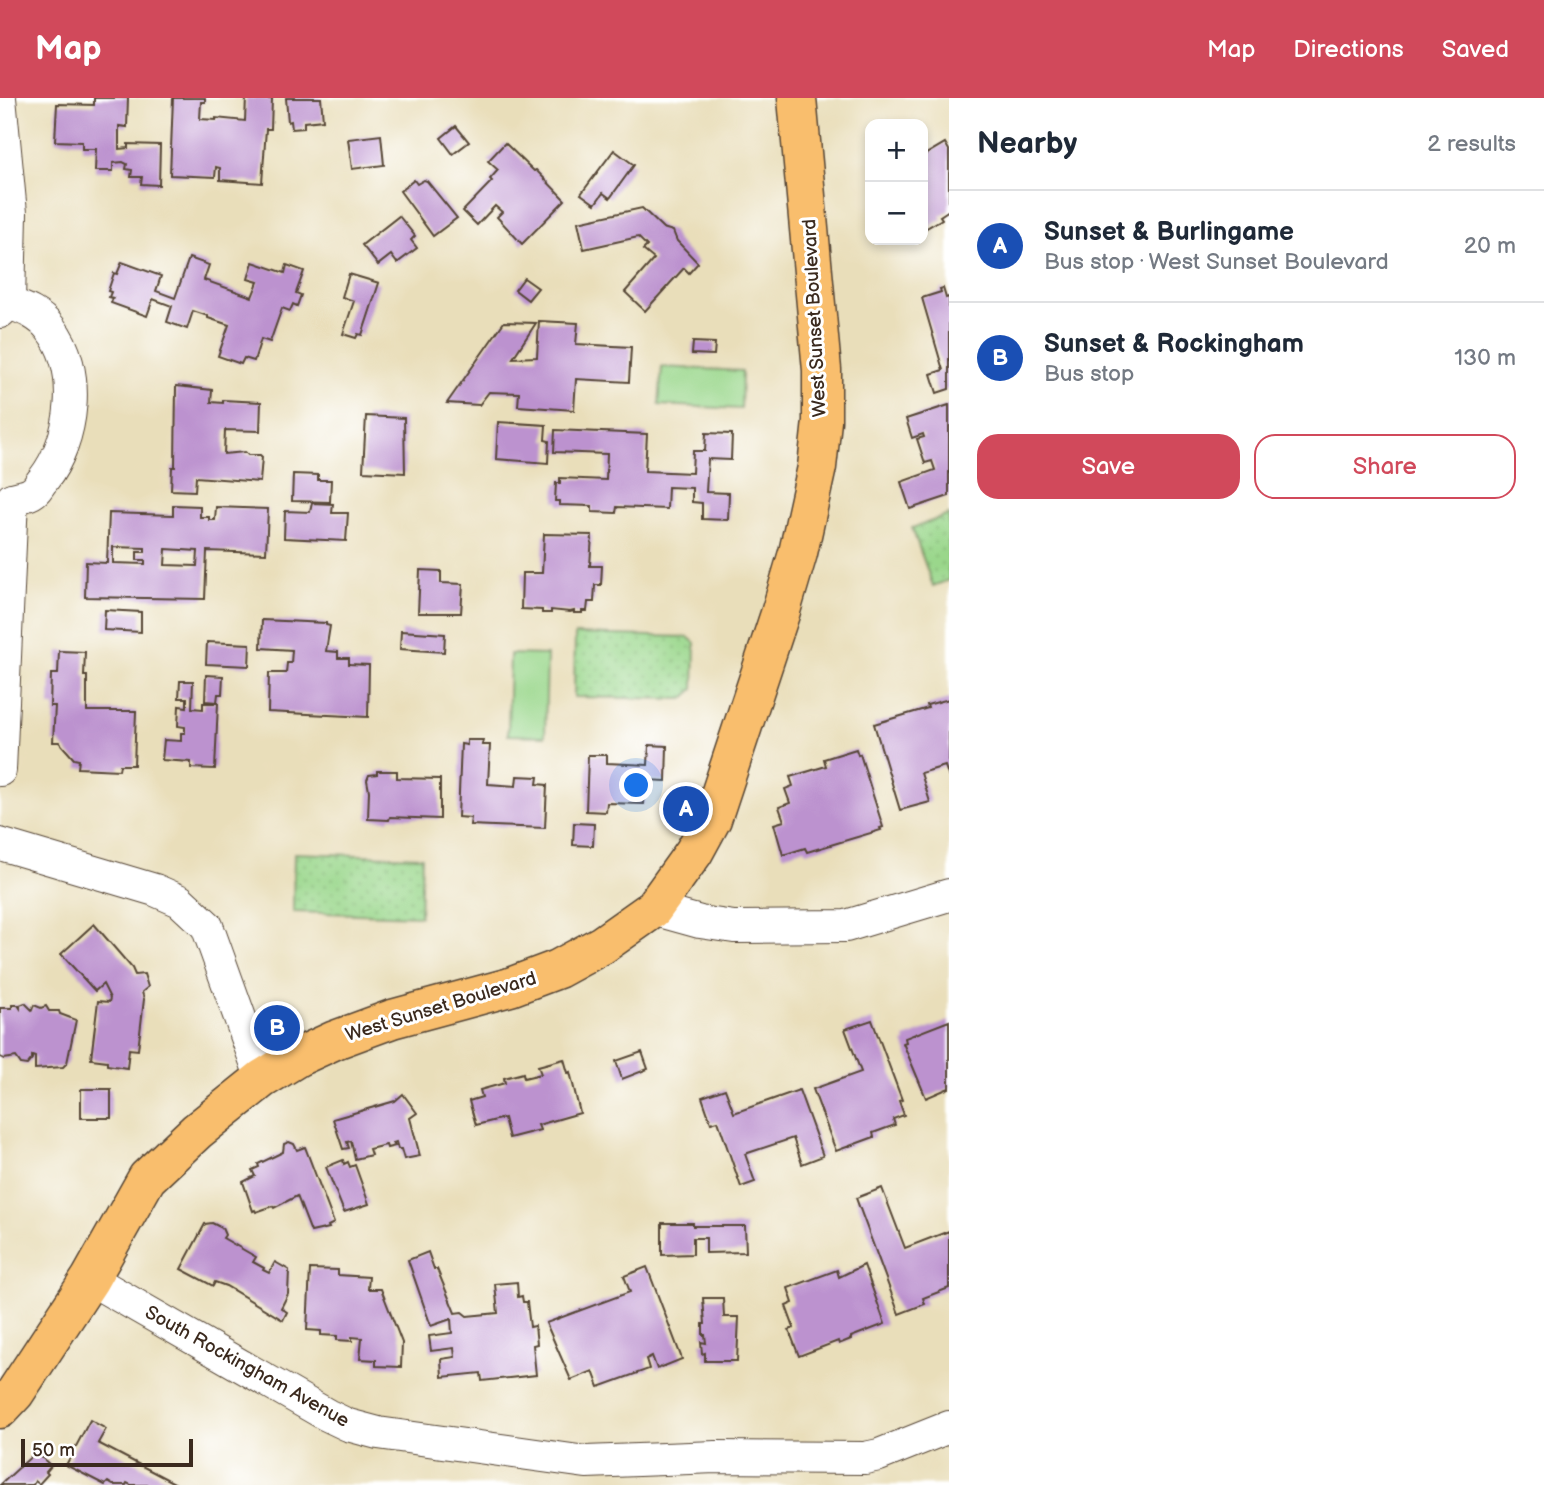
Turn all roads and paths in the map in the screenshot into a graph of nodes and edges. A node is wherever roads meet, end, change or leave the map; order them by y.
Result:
1 (0, 98) edge
2 (797, 98) edge
3 (5, 307) edge
4 (6, 494) edge
5 (0, 770) edge
6 (0, 844) edge
7 (949, 895) edge
8 (653, 909) junction
9 (262, 1079) junction
10 (90, 1279) junction
11 (0, 1409) edge
12 (949, 1427) edge

1 - 3 street
2 - 8 main road, West Sunset Boulevard
3 - 4 street
4 - 5 street
6 - 9 street
7 - 8 street
8 - 9 main road, West Sunset Boulevard
9 - 10 main road, West Sunset Boulevard
10 - 11 main road, West Sunset Boulevard
10 - 12 street, South Rockingham Avenue

